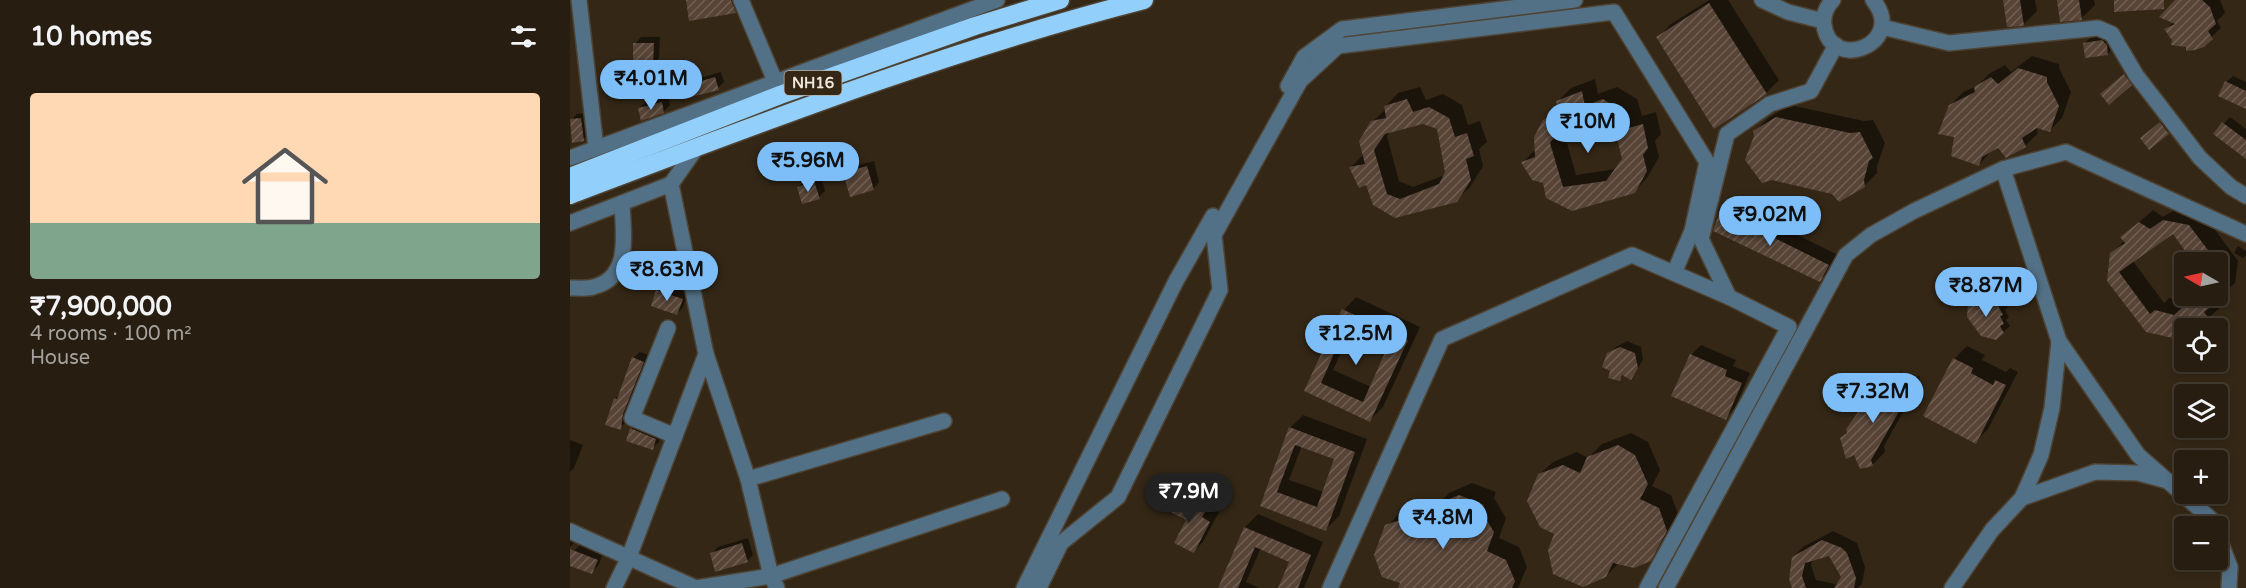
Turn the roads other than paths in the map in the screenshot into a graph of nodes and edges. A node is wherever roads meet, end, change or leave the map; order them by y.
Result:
1 (579, 0) edge
2 (741, 0) edge
3 (996, 0) edge
4 (1060, 0) edge
5 (1144, 0) edge
6 (1575, 0) edge
7 (1762, 0) edge
8 (1833, 0) edge
9 (1880, 2) edge
10 (973, 4) edge
11 (1823, 21) junction
12 (1881, 27) junction
13 (1836, 45) junction
14 (775, 81) junction
15 (697, 147) junction
16 (596, 148) junction
17 (570, 158) edge
18 (2003, 169) junction
19 (570, 177) edge
20 (671, 184) junction
21 (570, 195) edge
22 (2246, 196) edge
23 (622, 203) junction
24 (570, 223) edge
25 (2246, 234) edge
26 (1674, 273) junction
27 (570, 288) edge
28 (1729, 297) junction
29 (668, 328) dead end
30 (2059, 340) junction
31 (706, 354) junction
32 (944, 421) dead end
33 (675, 436) junction
34 (748, 479) junction
35 (2167, 480) junction
36 (2022, 498) junction
37 (1002, 499) dead end
38 (2208, 516) edge
39 (570, 531) edge
40 (629, 557) junction
41 (2228, 562) edge
42 (774, 582) edge
43 (614, 588) edge
44 (696, 588) edge
45 (1024, 588) edge
46 (1038, 588) edge
47 (1330, 588) edge
48 (1647, 588) edge
49 (1666, 588) edge
50 (1952, 588) edge
51 (2229, 588) edge

1 - 16 street
2 - 14 street
3 - 10 street
4 - 19 highway, NH16
5 - 15 highway, NH16
6 - 45 street
7 - 11 street
8 - 11 street
9 - 12 street
10 - 14 street
11 - 13 street
12 - 13 street
12 - 22 street
13 - 28 street
14 - 16 street
15 - 20 street
15 - 21 highway, NH16
16 - 17 street
18 - 25 street
18 - 30 street
18 - 49 street
20 - 23 street
20 - 31 street
23 - 24 street
23 - 27 street
26 - 28 street
26 - 46 street
26 - 47 street
28 - 48 street
29 - 33 street
30 - 35 street
30 - 36 street
31 - 33 street
31 - 34 street
32 - 34 street
33 - 40 street
34 - 42 street
35 - 36 street
35 - 38 street
36 - 50 street
37 - 42 street
39 - 40 street
40 - 43 street
40 - 44 street
41 - 51 street
42 - 44 street

